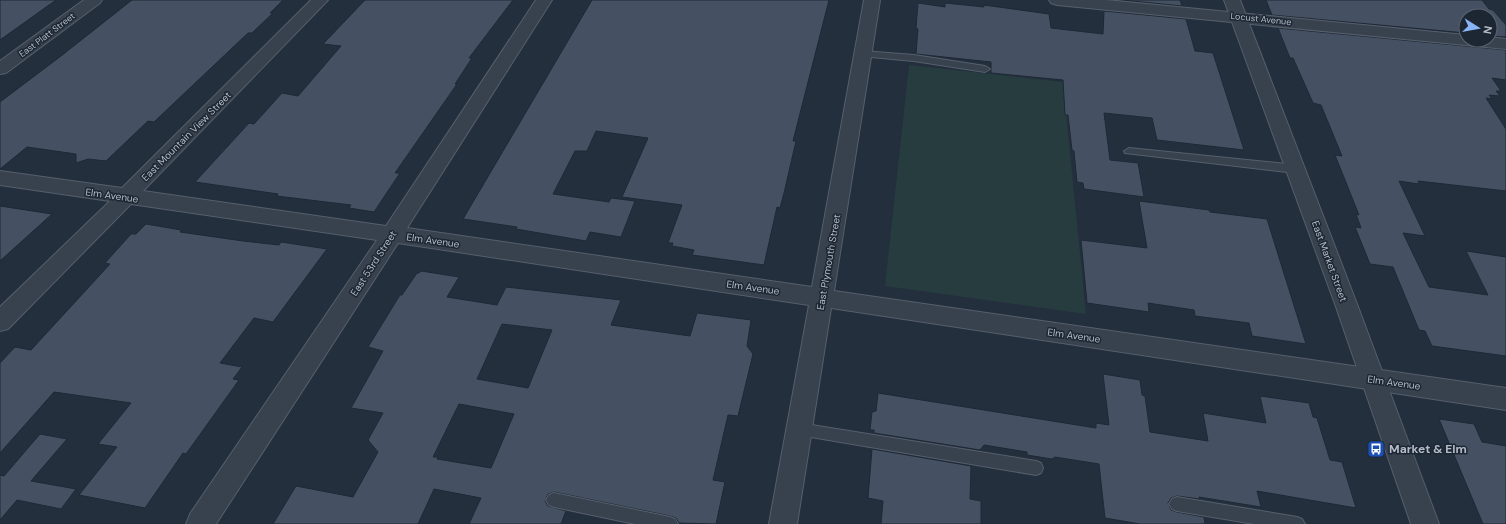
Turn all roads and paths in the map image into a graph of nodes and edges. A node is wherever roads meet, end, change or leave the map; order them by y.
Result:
1 (94, 0) edge
2 (320, 0) edge
3 (544, 0) edge
4 (872, 0) edge
5 (1057, 0) edge
6 (1232, 0) edge
7 (1238, 17) junction
8 (1458, 39) edge
9 (863, 54) junction
10 (0, 69) edge
11 (985, 69) dead end
12 (1129, 151) dead end
13 (1296, 169) junction
14 (0, 178) edge
15 (126, 197) junction
16 (392, 234) junction
17 (822, 297) junction
18 (0, 322) edge
19 (1374, 379) junction
20 (1506, 398) edge
21 (799, 429) junction
22 (1036, 468) dead end
23 (554, 500) dead end
24 (1178, 504) dead end
25 (200, 524) edge
26 (670, 524) edge
27 (783, 524) edge
28 (1297, 524) edge
29 (1425, 524) edge

1 - 10 street, East Platt Street
2 - 15 street, East Mountain View Street
3 - 16 street, East 53rd Street
4 - 9 street, East Plymouth Street
5 - 7 street, Locust Avenue
6 - 7 street, East Market Street
7 - 8 street, Locust Avenue
7 - 13 street, East Market Street
9 - 11 lane
9 - 17 street, East Plymouth Street
12 - 13 lane
13 - 19 street, East Market Street
14 - 15 street, Elm Avenue
15 - 16 street, Elm Avenue
15 - 18 street, East Mountain View Street
16 - 17 street, Elm Avenue
16 - 25 street, East 53rd Street
17 - 19 street, Elm Avenue
17 - 21 street, East Plymouth Street
19 - 20 street, Elm Avenue
19 - 29 street, East Market Street
21 - 22 lane
21 - 27 street, East Plymouth Street
23 - 26 lane
24 - 28 lane

